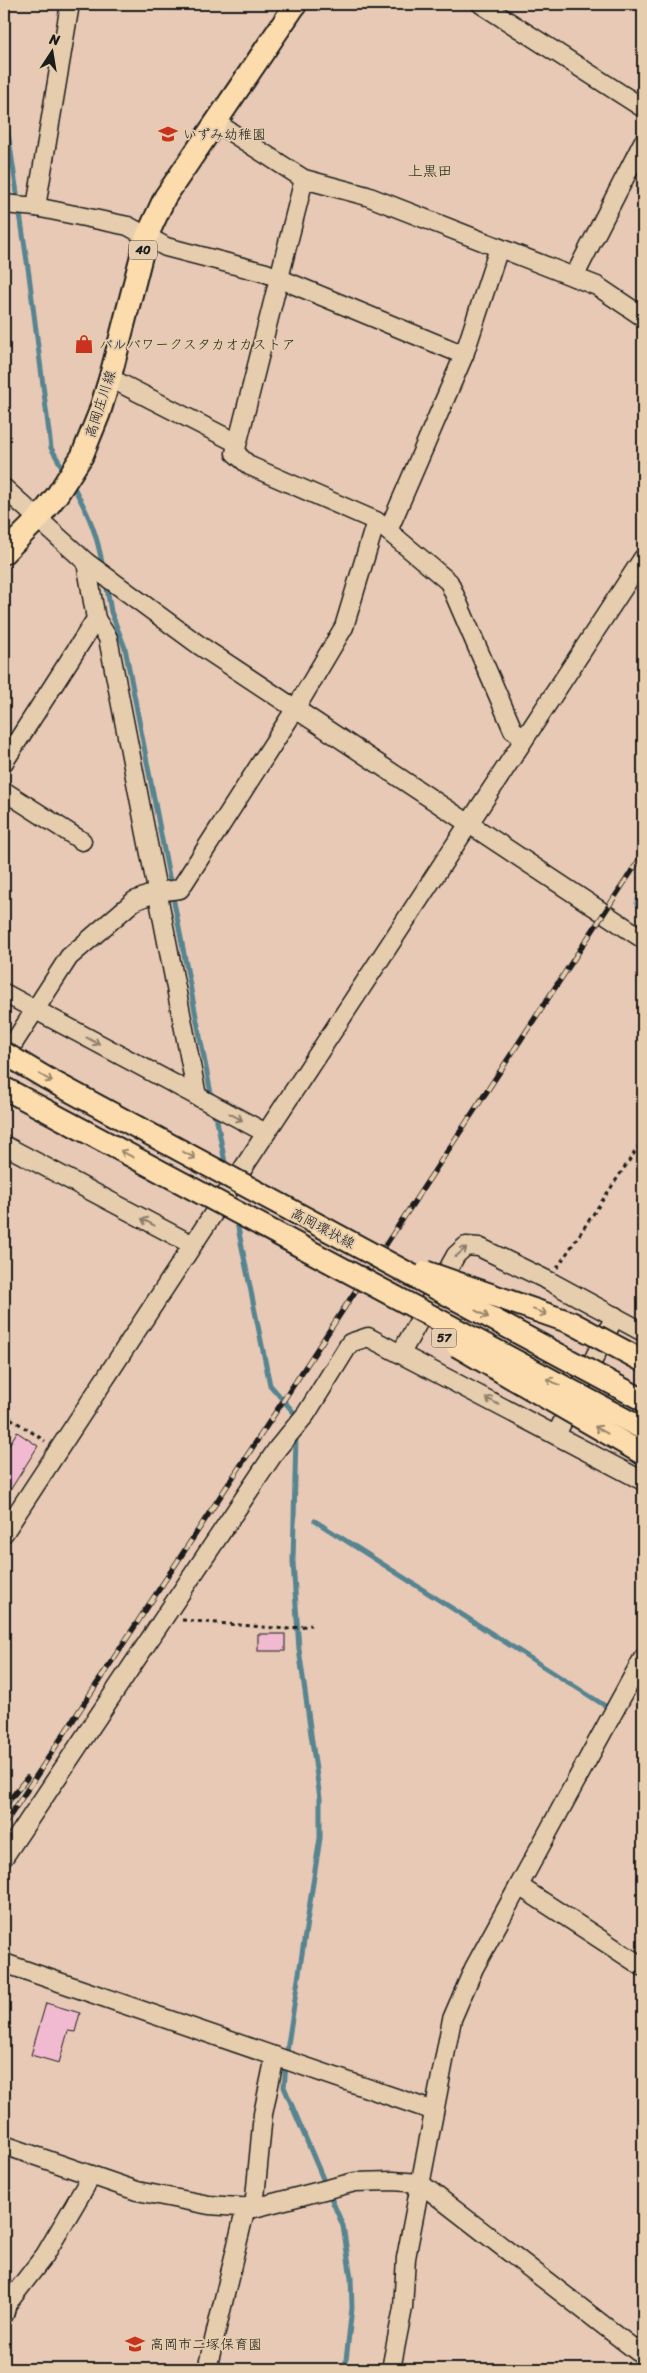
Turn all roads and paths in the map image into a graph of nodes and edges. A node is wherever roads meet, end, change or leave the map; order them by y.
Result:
1 (70, 4) edge
2 (296, 4) edge
3 (481, 4) edge
4 (643, 108) edge
5 (215, 122) junction
6 (643, 142) edge
7 (304, 179) junction
8 (4, 204) edge
9 (36, 207) junction
10 (146, 238) junction
11 (499, 248) junction
12 (574, 277) junction
13 (279, 279) junction
14 (643, 317) edge
15 (464, 355) junction
16 (110, 378) junction
17 (236, 443) junction
18 (4, 488) edge
19 (38, 519) junction
20 (382, 526) junction
21 (4, 554) edge
22 (643, 558) edge
23 (92, 566) junction
24 (96, 619) junction
25 (296, 708) junction
26 (524, 737) junction
27 (4, 762) edge
28 (4, 791) edge
29 (469, 822) junction
30 (82, 841) dead end
31 (167, 891) junction
32 (643, 939) edge
33 (4, 993) edge
34 (35, 1010) junction
35 (4, 1053) edge
36 (4, 1058) edge
37 (4, 1088) edge
38 (197, 1096) junction
39 (266, 1133) junction
40 (643, 1140) edge
41 (4, 1145) edge
42 (247, 1219) junction
43 (191, 1244) junction
44 (362, 1249) junction
45 (549, 1281) junction
46 (615, 1316) junction
47 (643, 1332) edge
48 (400, 1353) junction
49 (643, 1361) edge
50 (643, 1400) edge
51 (4, 1414) edge
52 (643, 1429) edge
53 (556, 1435) junction
54 (59, 1450) junction
55 (643, 1454) edge
56 (643, 1480) edge
57 (4, 1533) edge
58 (163, 1618) junction
59 (311, 1625) dead end
60 (643, 1658) edge
61 (4, 1857) edge
62 (519, 1886) junction
63 (4, 1963) edge
64 (643, 1967) edge
65 (275, 2056) junction
66 (434, 2111) junction
67 (4, 2145) edge
68 (92, 2176) junction
69 (420, 2183) junction
70 (250, 2207) junction
71 (4, 2315) edge
72 (643, 2353) edge
73 (207, 2369) edge
74 (392, 2369) edge

1 - 9 street
2 - 5 main road, 高岡庄川線 / 40
3 - 4 street
5 - 7 street
5 - 10 main road, 高岡庄川線 / 40
6 - 12 street
7 - 11 street
7 - 13 street
8 - 9 street
9 - 10 street
10 - 13 street
10 - 16 main road, 高岡庄川線 / 40
11 - 12 street
11 - 15 street
12 - 14 street
13 - 15 street
13 - 17 street
15 - 20 street
16 - 17 street
16 - 19 main road, 高岡庄川線 / 40
17 - 20 street
18 - 19 street
19 - 21 main road, 高岡庄川線 / 40
19 - 23 street
20 - 25 street
20 - 26 street
22 - 26 street
23 - 24 street
23 - 25 street
24 - 27 street
24 - 31 street
25 - 29 street
25 - 31 street
26 - 29 street
28 - 30 street
29 - 32 street
29 - 39 street
31 - 34 street
31 - 38 street
33 - 34 street
34 - 36 street
34 -> 38 street
35 -> 44 main road, 高岡環状線, bridge
42 -> 37 main road, 高岡環状線 / 57, bridge
38 -> 39 street
39 - 43 street
40 - 45 path
43 -> 41 street
52 -> 42 main road, 高岡環状線 / 57, bridge
55 -> 42 main road, 57, bridge
43 - 54 street
44 -> 49 main road, bridge
44 -> 50 main road, 高岡環状線, bridge
45 - 46 street
48 -> 45 street
46 - 47 street
46 - 53 street
53 -> 48 street
48 - 58 street
51 - 54 path
53 - 56 street
54 - 57 street
58 - 59 path
58 - 61 street
60 - 62 street
62 - 64 street
62 - 66 street
63 - 65 street
65 - 66 street
65 - 70 street
66 - 69 street
67 - 68 street
68 - 70 street
68 - 71 street
69 - 70 street
69 - 72 street
69 - 74 street
70 - 73 street

